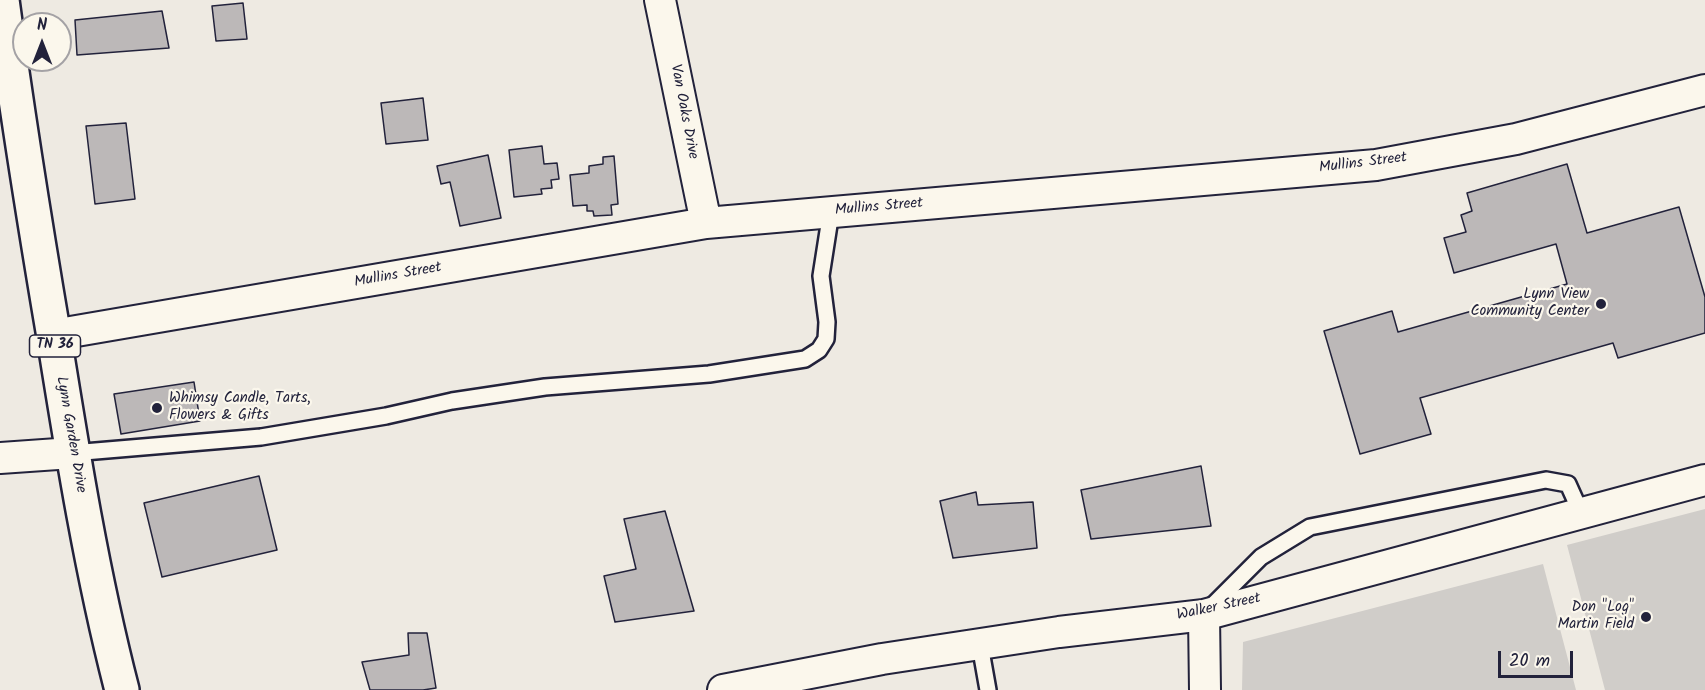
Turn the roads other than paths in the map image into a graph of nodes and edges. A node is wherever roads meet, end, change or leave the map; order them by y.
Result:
1 (2, 0) edge
2 (660, 0) edge
3 (1705, 90) edge
4 (831, 212) junction
5 (706, 223) junction
6 (53, 335) junction
7 (72, 453) junction
8 (0, 458) edge
9 (1705, 480) edge
10 (1581, 513) junction
11 (1204, 615) junction
12 (980, 645) junction
13 (764, 686) edge
14 (122, 690) edge
15 (723, 690) edge
16 (988, 690) edge
17 (1205, 690) edge

1 - 6 main road, Lynn Garden Drive / TN 36
2 - 5 street, Van Oaks Drive
3 - 4 street, Mullins Street
4 - 5 street, Mullins Street
4 - 7 lane
5 - 6 street, Mullins Street
6 - 7 main road, Lynn Garden Drive / TN 36
7 - 8 street
7 - 14 main road, Lynn Garden Drive / TN 36
9 - 10 street, Walker Street
10 - 11 street, Walker Street
10 - 11 lane
11 - 12 street, Walker Street
11 - 17 street
12 - 13 street, Walker Street
12 - 16 lane
13 - 15 street, Walker Street

